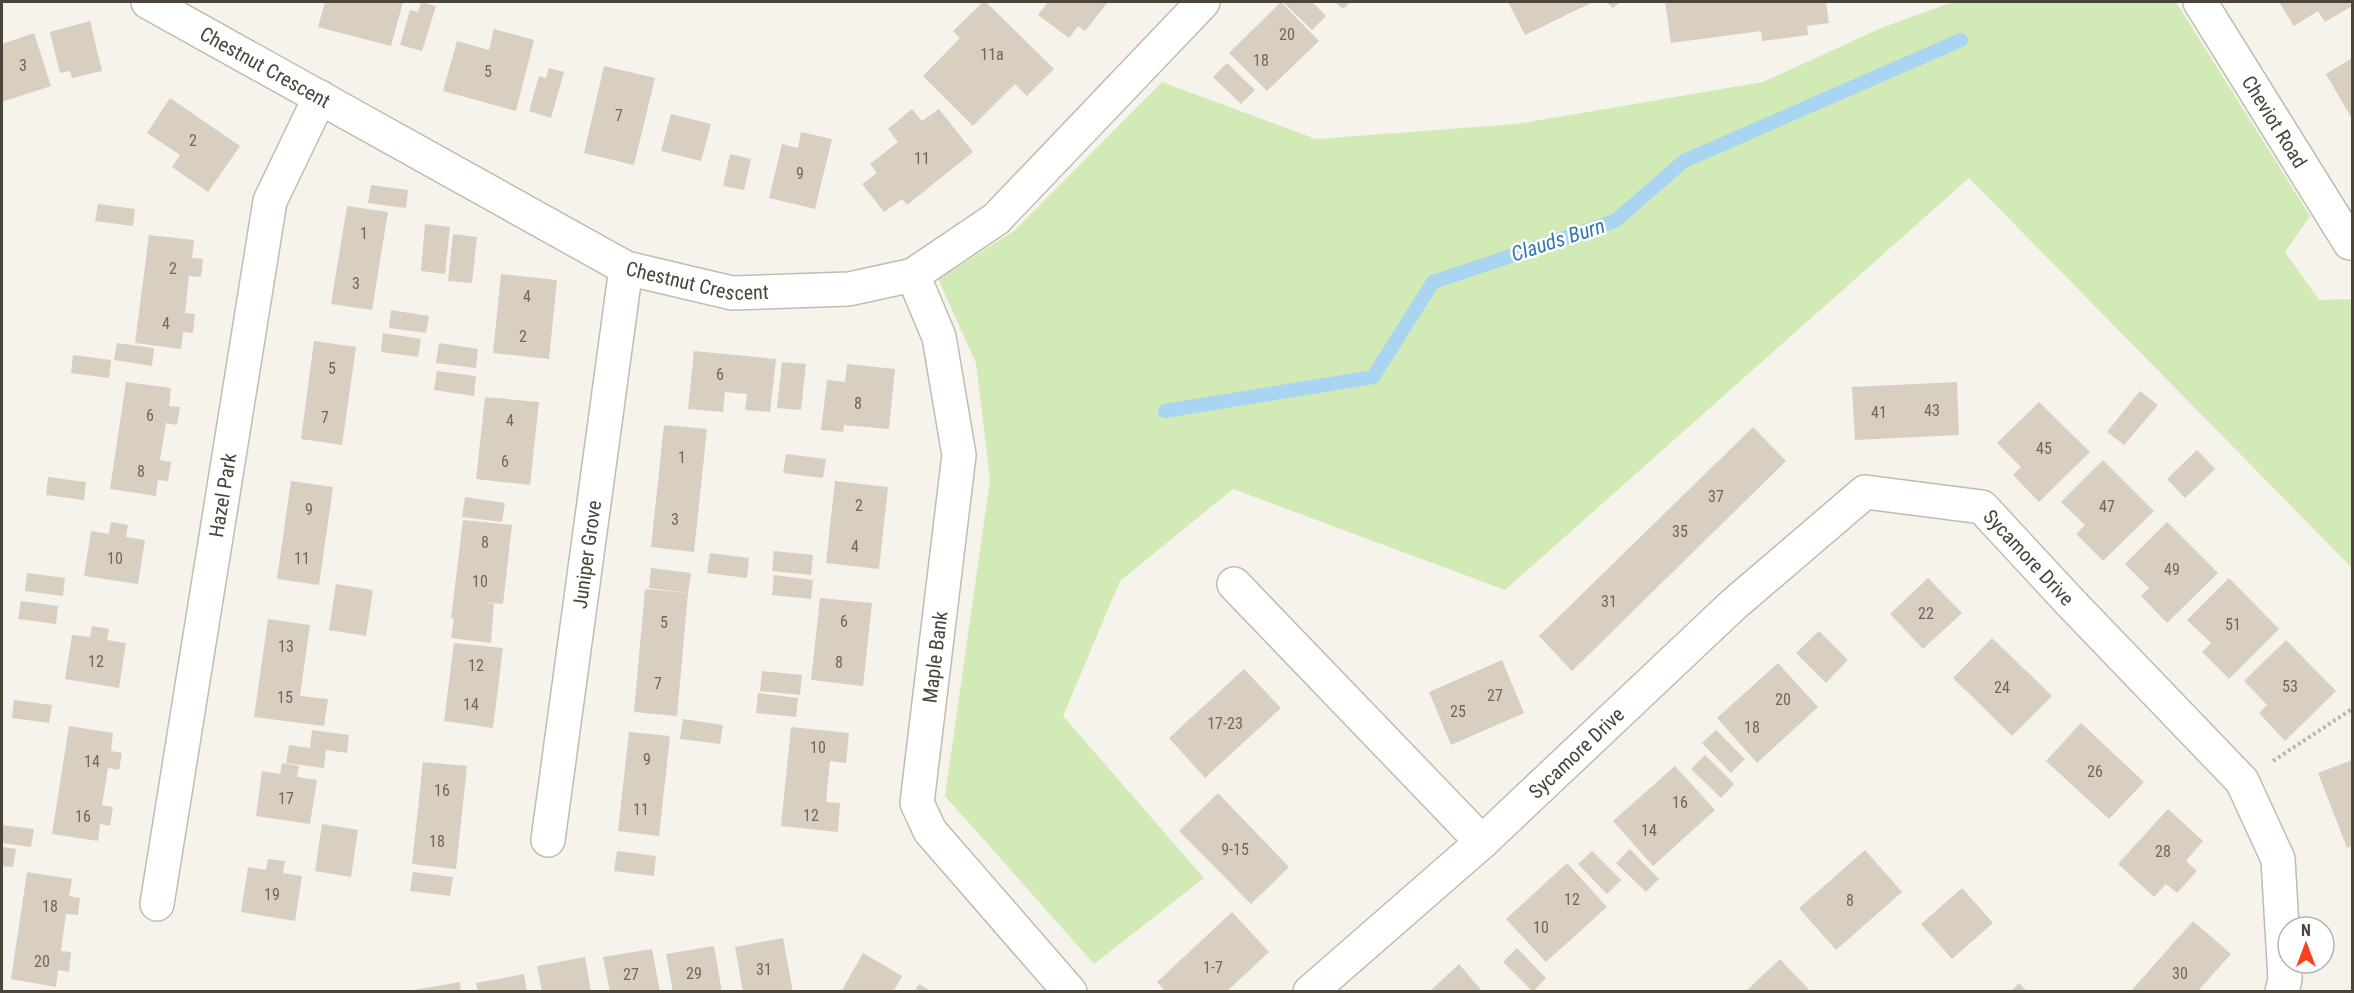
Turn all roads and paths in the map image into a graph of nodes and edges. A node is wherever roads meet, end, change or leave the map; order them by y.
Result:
1 (148, 2) edge
2 (1203, 2) edge
3 (2200, 2) edge
4 (320, 97) junction
5 (2350, 243) dead end
6 (626, 268) junction
7 (913, 275) junction
8 (1234, 584) dead end
9 (2352, 710) edge
10 (2242, 781) junction
11 (548, 840) dead end
12 (1482, 842) junction
13 (157, 904) dead end
14 (1070, 992) edge
15 (1310, 992) edge
16 (2282, 992) edge

1 - 4 street, Chestnut Crescent
2 - 7 street, Chestnut Crescent
3 - 5 street, Cheviot Road
4 - 6 street, Chestnut Crescent
4 - 13 street, Hazel Park
6 - 7 street, Chestnut Crescent
6 - 11 street, Juniper Grove
7 - 14 street, Maple Bank
8 - 12 street
9 - 10 path
10 - 12 street, Sycamore Drive
10 - 16 street, Sycamore Drive
12 - 15 street, Sycamore Drive

